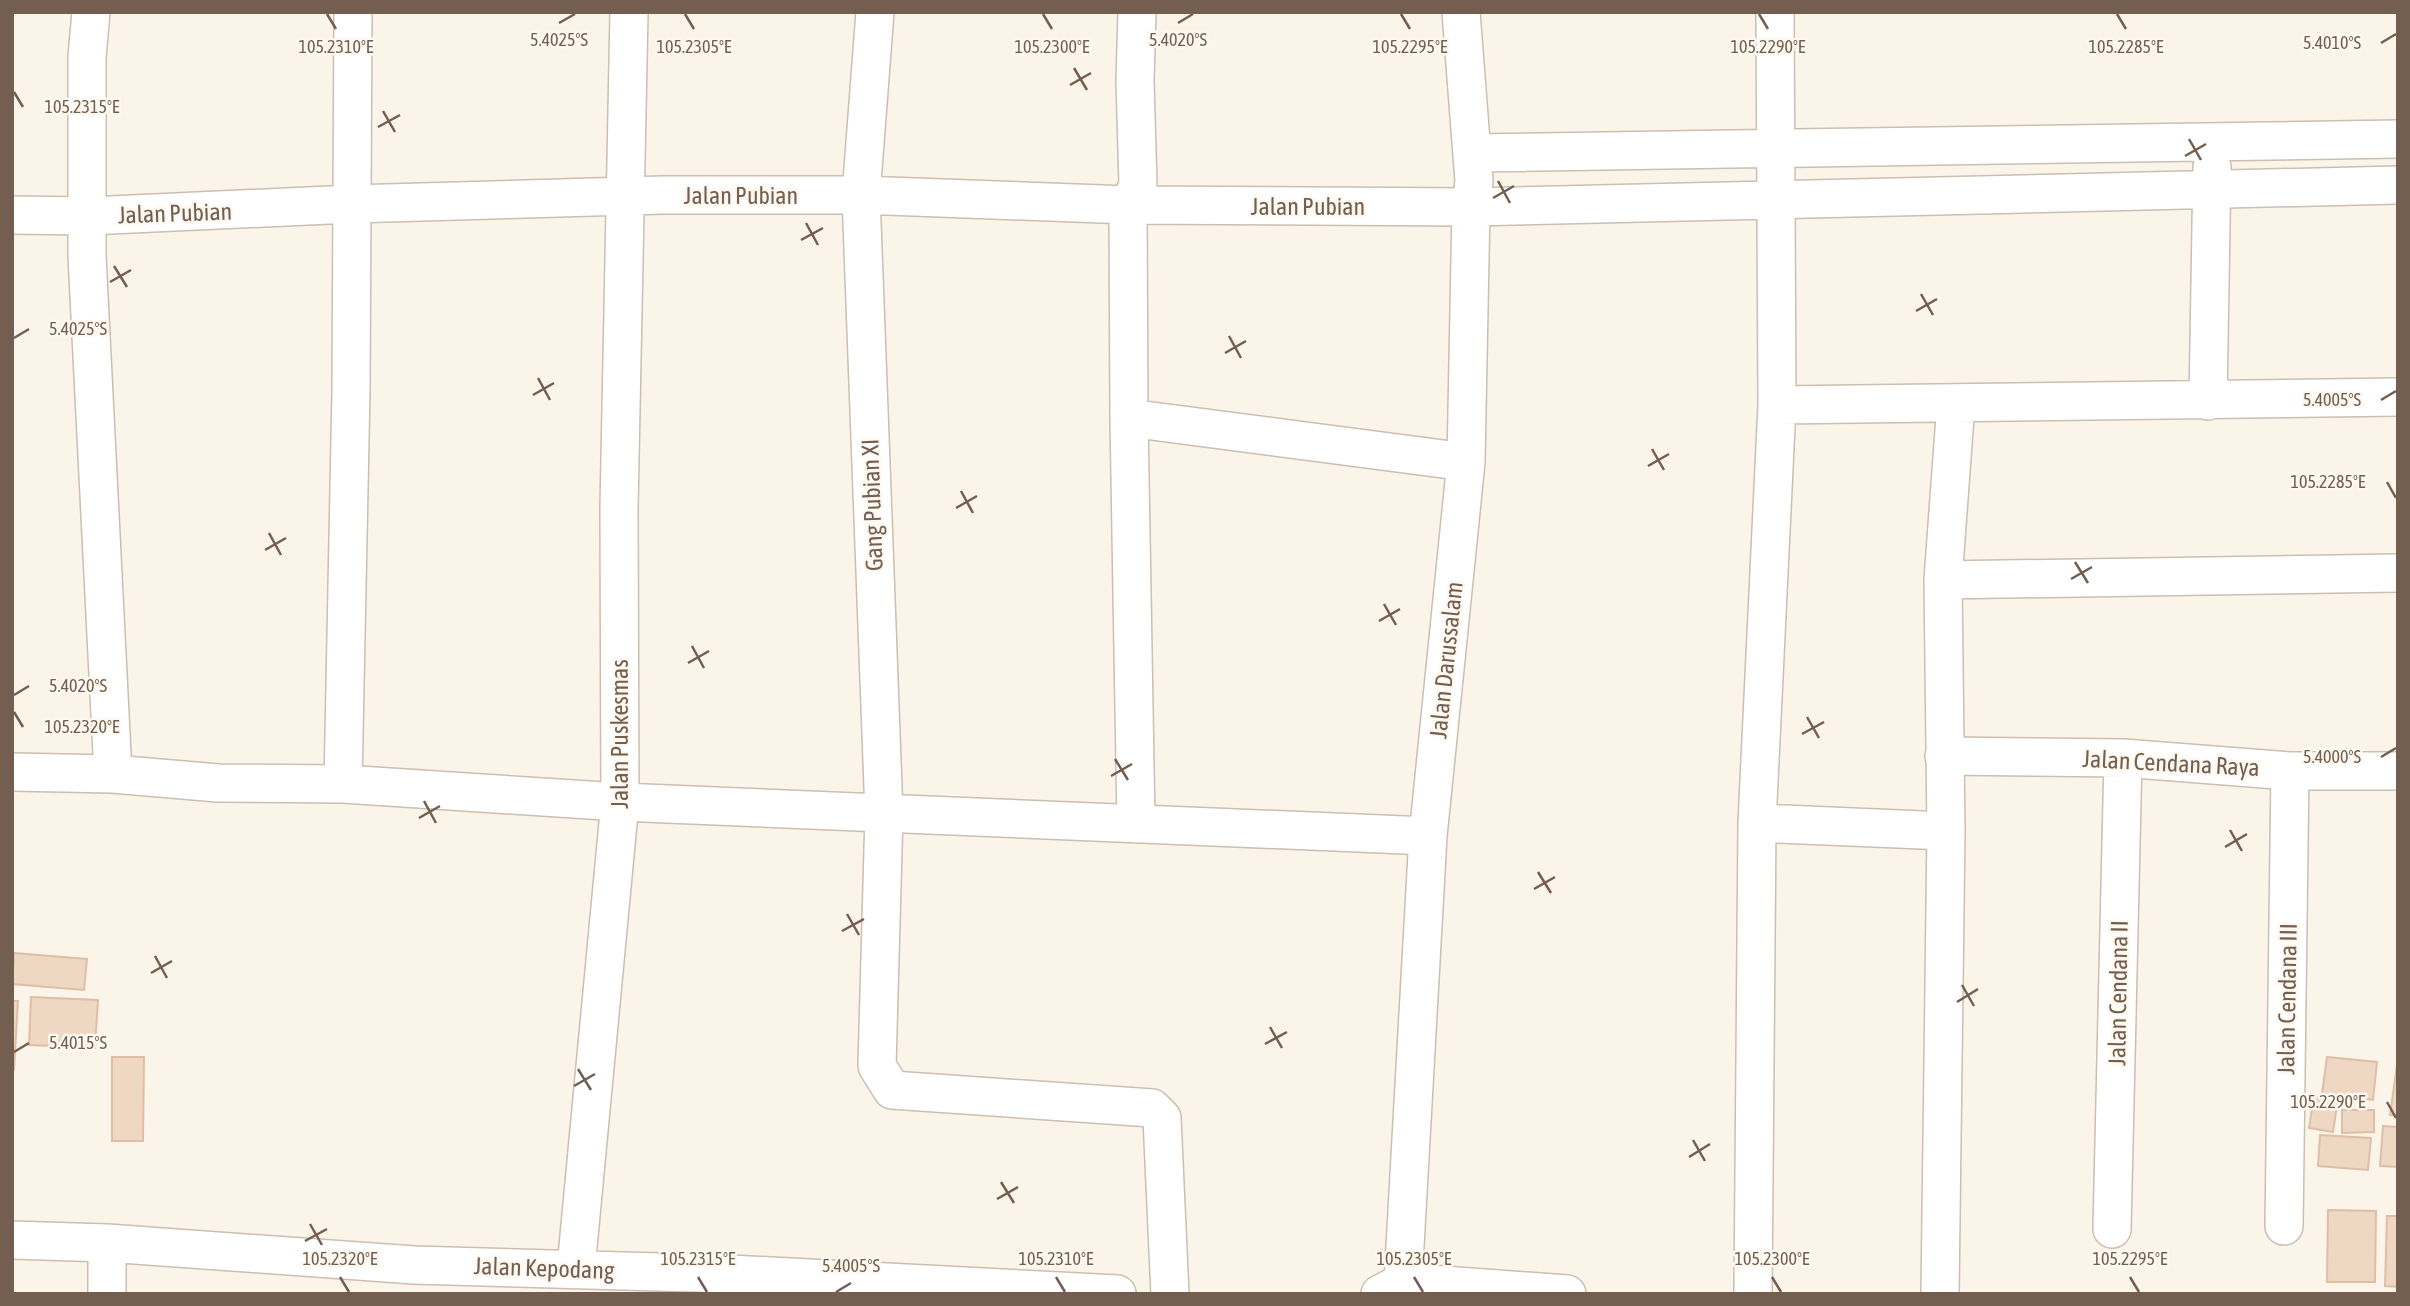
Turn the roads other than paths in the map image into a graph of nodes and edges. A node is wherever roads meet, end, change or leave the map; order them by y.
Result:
1 (91, 12) edge
2 (353, 12) edge
3 (629, 12) edge
4 (875, 12) edge
5 (1137, 12) edge
6 (1461, 12) edge
7 (1776, 12) edge
8 (2398, 139) edge
9 (2213, 142) junction
10 (1777, 149) junction
11 (1472, 153) junction
12 (2398, 185) edge
13 (2210, 190) junction
14 (861, 195) junction
15 (626, 197) junction
16 (1776, 200) junction
17 (351, 204) junction
18 (1128, 205) junction
19 (1471, 207) junction
20 (12, 215) edge
21 (89, 216) junction
22 (2398, 397) edge
23 (2208, 401) junction
24 (1956, 403) junction
25 (1777, 405) junction
26 (1129, 418) junction
27 (1466, 462) junction
28 (2398, 573) edge
29 (1943, 580) junction
30 (1944, 756) junction
31 (2123, 758) junction
32 (2290, 771) junction
33 (2398, 771) edge
34 (12, 772) edge
35 (113, 774) junction
36 (343, 784) junction
37 (620, 802) junction
38 (884, 814) junction
39 (1757, 823) junction
40 (1136, 824) junction
41 (1946, 831) junction
42 (1428, 836) junction
43 (2284, 1226) dead end
44 (2112, 1229) dead end
45 (12, 1240) edge
46 (107, 1242) junction
47 (576, 1268) junction
48 (414, 1279) edge
49 (1392, 1288) edge
50 (107, 1294) edge
51 (1117, 1294) edge
52 (1170, 1294) edge
53 (1567, 1294) edge
54 (1753, 1294) edge
55 (1940, 1294) edge

1 - 21 street
2 - 17 street
3 - 15 street, Jalan Puskesmas
4 - 14 street, Gang Pubian XI
5 - 18 street
6 - 11 street, Jalan Darussalam
7 - 10 street
8 - 9 street
9 - 10 street
9 - 13 street
10 - 11 street
10 - 16 street
11 - 19 street, Jalan Darussalam
12 - 13 street, Jalan Pubian
13 - 16 street, Jalan Pubian
13 - 23 street
14 - 15 street, Jalan Pubian
14 - 18 street, Jalan Pubian
14 - 38 street, Gang Pubian XI
15 - 17 street, Jalan Pubian
15 - 37 street, Jalan Puskesmas
16 - 19 street, Jalan Pubian
16 - 25 street
17 - 21 street, Jalan Pubian
17 - 36 street
18 - 19 street, Jalan Pubian
18 - 26 street
19 - 27 street, Jalan Darussalam
20 - 21 street, Jalan Pubian
21 - 35 street
22 - 23 street
23 - 24 street
24 - 25 street
24 - 29 street
25 - 39 street
26 - 27 street
26 - 40 street
27 - 42 street, Jalan Darussalam
28 - 29 street
29 - 30 street
30 - 31 street, Jalan Cendana Raya
30 - 41 street
31 - 32 street, Jalan Cendana Raya
31 - 44 street, Jalan Cendana II
32 - 33 street, Jalan Cendana Raya
32 - 43 street, Jalan Cendana III
34 - 35 street
35 - 36 street
36 - 37 street
37 - 38 street
37 - 47 street, Jalan Puskesmas
38 - 40 street
38 - 52 street, Gang Pubian XI
39 - 41 street
39 - 54 street
40 - 42 street
41 - 55 street
42 - 49 street, Jalan Darussalam
45 - 46 street, Jalan Kepodang
46 - 48 street, Jalan Kepodang
46 - 50 street
47 - 48 street, Jalan Kepodang
47 - 51 street, Jalan Kepodang
49 - 53 street

